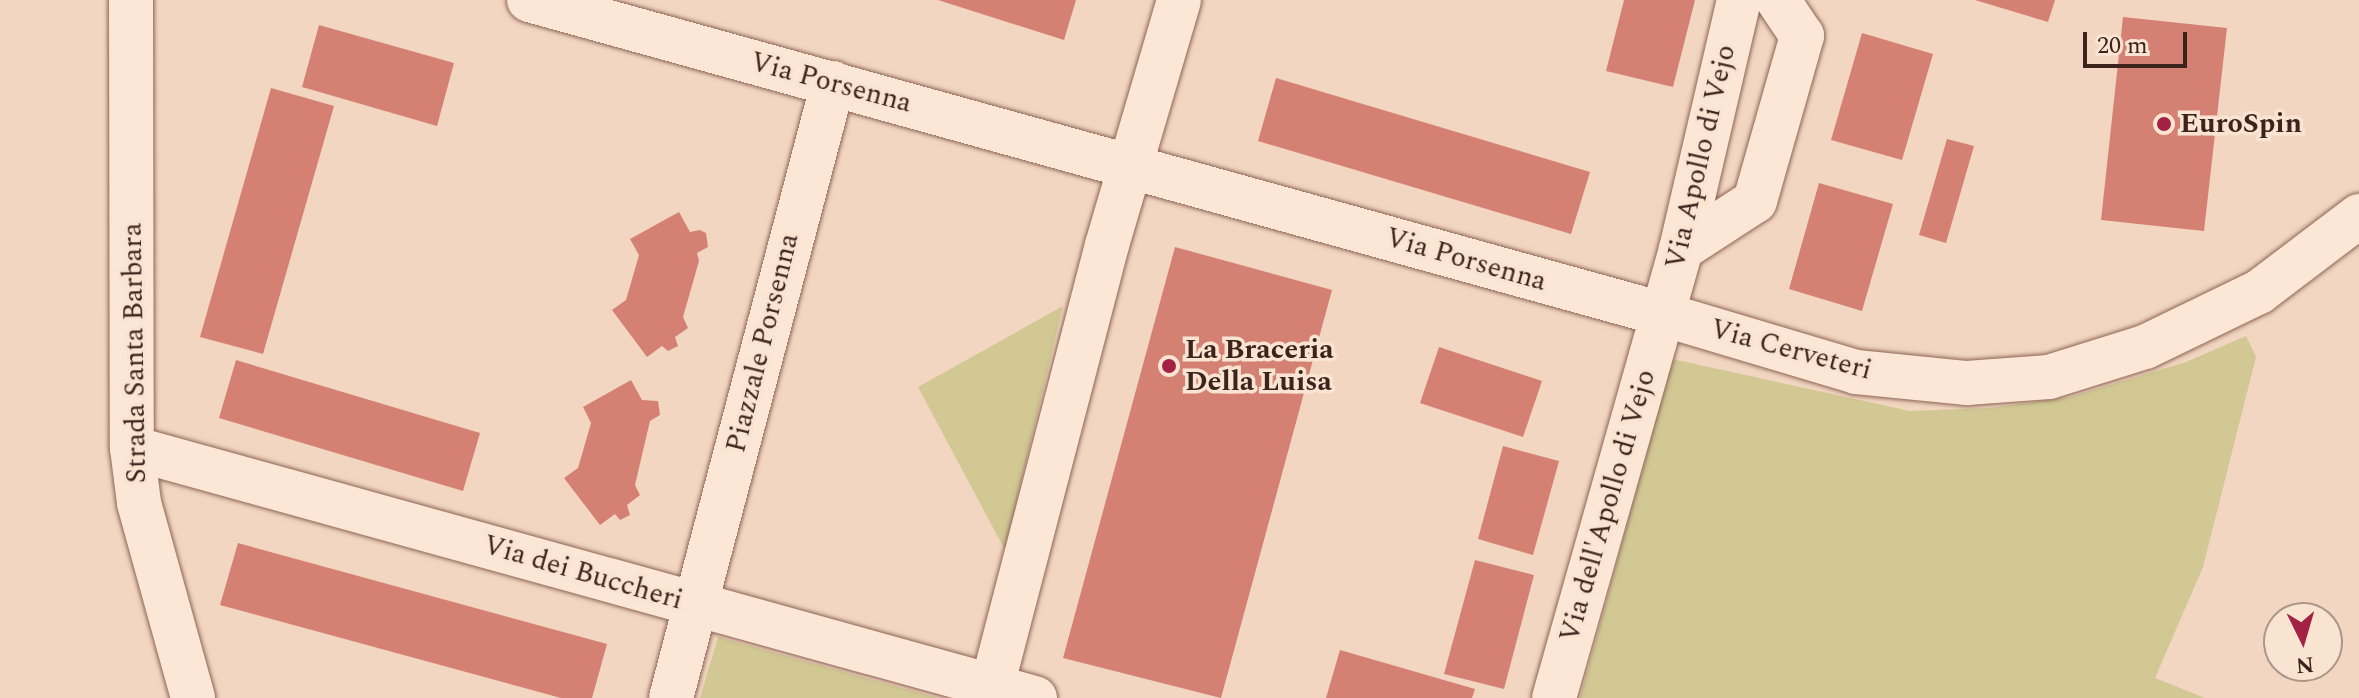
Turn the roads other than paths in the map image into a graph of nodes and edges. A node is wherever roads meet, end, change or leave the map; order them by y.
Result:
1 (131, 0) edge
2 (1179, 0) edge
3 (1739, 0) edge
4 (1778, 0) edge
5 (557, 4) edge
6 (833, 83) junction
7 (1131, 166) junction
8 (2359, 216) edge
9 (1681, 249) junction
10 (1662, 314) junction
11 (132, 448) junction
12 (694, 604) junction
13 (991, 692) edge
14 (193, 698) edge
15 (671, 698) edge
16 (1035, 698) edge
17 (1554, 698) edge

1 - 11 street, Strada Santa Barbara
2 - 7 street
3 - 9 street, Via Apollo di Vejo
4 - 9 street
5 - 6 street, Via Porsenna
6 - 7 street, Via Porsenna
6 - 12 street, Piazzale Porsenna
7 - 10 street, Via Porsenna
7 - 13 street
8 - 10 street, Via Cerveteri
9 - 10 street, Via Apollo di Vejo
10 - 17 street, Via dell'Apollo di Vejo
11 - 12 street, Via dei Buccheri
11 - 14 street, Strada Santa Barbara
12 - 13 street, Via dei Buccheri
12 - 15 street, Piazzale Porsenna
13 - 16 street, Via dei Buccheri

